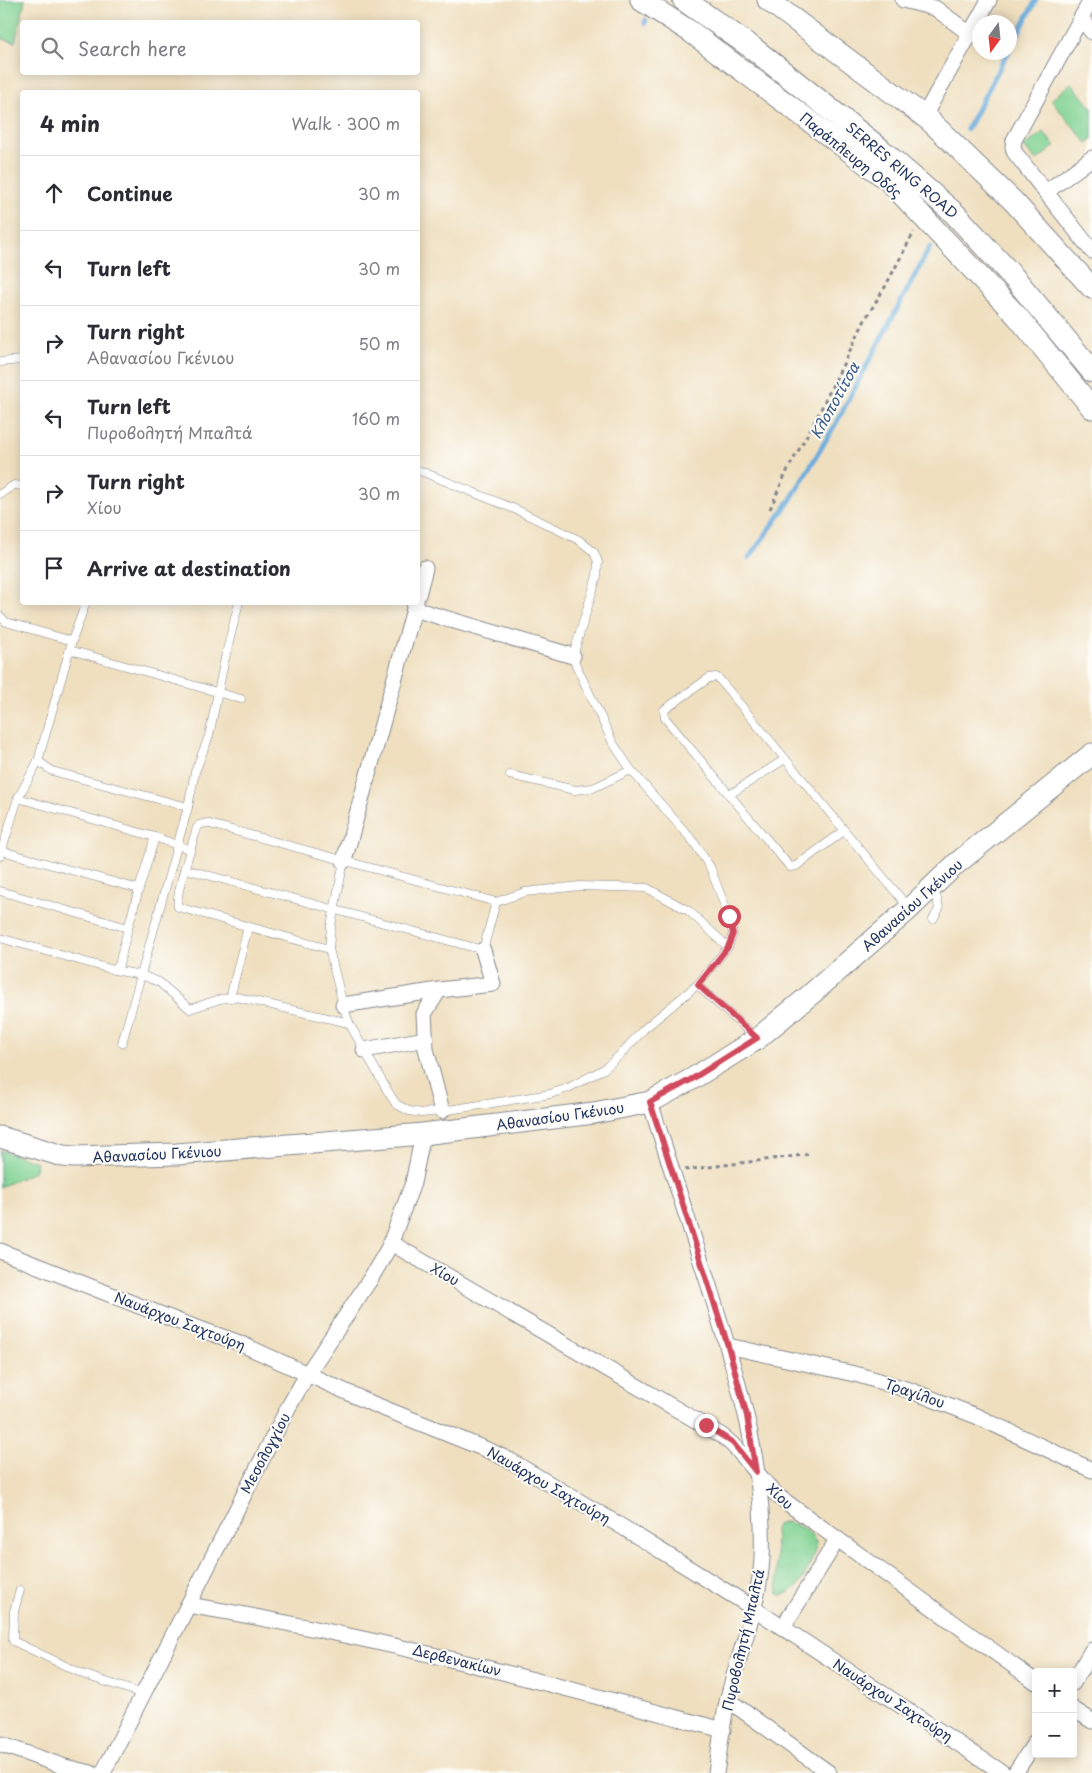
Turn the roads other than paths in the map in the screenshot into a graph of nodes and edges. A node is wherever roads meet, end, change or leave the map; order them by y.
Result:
1 (641, 0) edge
2 (684, 0) edge
3 (768, 0) edge
4 (904, 0) edge
5 (989, 0) edge
6 (1091, 0) edge
7 (942, 6) edge
8 (1081, 18) junction
9 (1092, 32) edge
10 (970, 34) junction
11 (924, 116) junction
12 (1092, 158) edge
13 (1046, 192) junction
14 (1092, 251) edge
15 (1092, 288) edge
16 (20, 360) edge
17 (0, 362) edge
18 (1092, 372) edge
19 (1092, 408) edge
20 (420, 471) edge
21 (20, 486) edge
22 (0, 494) edge
23 (425, 568) dead end
24 (420, 585) edge
25 (420, 596) edge
26 (85, 605) edge
27 (238, 605) edge
28 (414, 605) edge
29 (0, 616) edge
30 (72, 641) junction
31 (70, 650) junction
32 (573, 656) junction
33 (218, 692) junction
34 (241, 700) dead end
35 (1092, 754) edge
36 (785, 759) junction
37 (38, 761) junction
38 (631, 770) junction
39 (510, 775) dead end
40 (729, 795) junction
41 (18, 798) junction
42 (188, 807) junction
43 (844, 831) junction
44 (155, 837) junction
45 (178, 845) junction
46 (191, 850) junction
47 (1, 854) edge
48 (344, 861) junction
49 (185, 869) junction
50 (930, 889) junction
51 (139, 890) junction
52 (0, 891) edge
53 (496, 902) junction
54 (909, 909) junction
55 (334, 910) junction
56 (933, 919) dead end
57 (248, 927) junction
58 (128, 928) junction
59 (0, 938) edge
60 (728, 947) junction
61 (329, 949) junction
62 (483, 950) junction
63 (114, 970) junction
64 (141, 975) junction
65 (698, 985) junction
66 (439, 990) junction
67 (230, 998) junction
68 (343, 1004) junction
69 (350, 1023) junction
70 (426, 1038) junction
71 (757, 1038) junction
72 (122, 1043) dead end
73 (364, 1050) junction
74 (650, 1102) junction
75 (442, 1111) junction
76 (423, 1134) junction
77 (0, 1137) edge
78 (391, 1243) junction
79 (0, 1251) edge
80 (728, 1346) junction
81 (308, 1374) junction
82 (1092, 1470) edge
83 (756, 1472) junction
84 (837, 1540) junction
85 (20, 1590) dead end
86 (188, 1605) junction
87 (753, 1608) junction
88 (783, 1627) junction
89 (1092, 1650) edge
90 (1077, 1676) edge
91 (1032, 1679) edge
92 (143, 1694) junction
93 (728, 1700) junction
94 (1077, 1712) edge
95 (1092, 1721) edge
96 (723, 1730) junction
97 (0, 1744) edge
98 (1032, 1747) edge
99 (91, 1773) edge
100 (103, 1773) edge
101 (716, 1773) edge
102 (829, 1773) edge
103 (1003, 1773) edge
104 (1014, 1773) edge

1 - 19 street, Παράπλευρη Οδός
2 - 18 main road, SERRES RING ROAD
3 - 11 street
4 - 7 street
5 - 10 street
6 - 8 street
7 - 10 street
8 - 9 street
8 - 13 street
10 - 11 street
11 - 15 street
12 - 13 street
13 - 14 street
16 - 17 lane
20 - 32 lane
21 - 22 lane
23 - 24 street
25 - 32 street
26 - 30 lane
27 - 33 lane
28 - 48 street
29 - 30 lane
30 - 31 lane
31 - 33 lane
31 - 37 lane
32 - 38 lane
33 - 34 lane
33 - 42 lane
35 - 50 street, Αθανασίου Γκένιου
36 - 40 lane
36 - 40 lane
36 - 43 lane
37 - 41 lane
37 - 42 lane
38 - 39 lane
38 - 60 lane
40 - 43 lane
41 - 44 lane
41 - 47 lane
42 - 45 lane
43 - 54 lane
44 - 45 lane
44 - 51 lane
45 - 46 lane
45 - 64 lane
46 - 48 lane
46 - 49 lane
47 - 51 lane
48 - 53 lane
48 - 55 lane
49 - 55 lane
49 - 57 lane
50 - 54 street, Αθανασίου Γκένιου
50 - 56 lane
51 - 58 lane
52 - 58 lane
53 - 60 lane
53 - 62 lane
54 - 71 street, Αθανασίου Γκένιου
55 - 61 lane
55 - 62 lane
57 - 61 lane
57 - 67 lane
58 - 63 lane
59 - 63 lane
60 - 65 lane
61 - 68 lane
62 - 66 street
63 - 64 lane
64 - 67 lane
64 - 72 lane
65 - 71 lane
65 - 75 lane
66 - 68 street
66 - 70 street
67 - 69 lane
68 - 69 lane
69 - 73 lane
70 - 73 street
70 - 75 street
71 - 74 street, Αθανασίου Γκένιου
73 - 75 lane
74 - 76 street, Αθανασίου Γκένιου
74 - 80 street, Πυροβολητή Μπαλτά
76 - 77 street, Αθανασίου Γκένιου
76 - 78 street, Μεσολογγίου
78 - 81 street, Μεσολογγίου
78 - 83 street, Χίου
79 - 81 street, Ναυάρχου Σαχτούρη
80 - 82 street, Τραγίλου
80 - 83 street, Πυροβολητή Μπαλτά
81 - 86 street, Μεσολογγίου
81 - 87 street, Ναυάρχου Σαχτούρη
83 - 84 street, Χίου
83 - 87 street, Πυροβολητή Μπαλτά
84 - 88 street
84 - 91 street, Χίου
85 - 92 lane
86 - 92 street, Μεσολογγίου
86 - 96 street, Δερβενακίων
87 - 88 street, Ναυάρχου Σαχτούρη
87 - 93 street, Πυροβολητή Μπαλτά
88 - 103 street, Ναυάρχου Σαχτούρη
89 - 90 street
92 - 100 street, Μεσολογγίου
93 - 96 street, Πυροβολητή Μπαλτά
93 - 102 street
94 - 95 street
96 - 101 street, Πυροβολητή Μπαλτά
97 - 99 street
98 - 104 street

